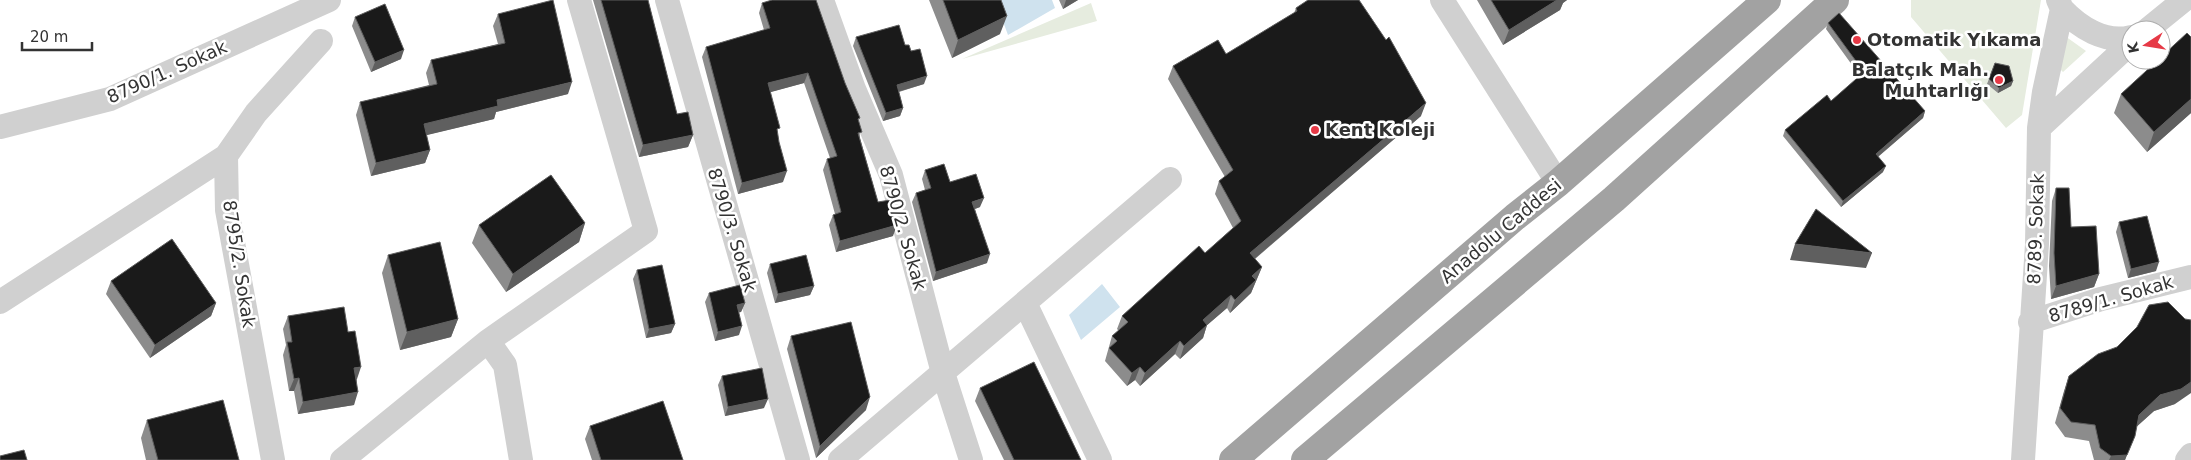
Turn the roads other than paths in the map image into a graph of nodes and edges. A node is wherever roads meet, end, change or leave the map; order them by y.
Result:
1 (580, 0) edge
2 (667, 0) edge
3 (822, 0) edge
4 (1442, 0) edge
5 (1767, 0) edge
6 (1835, 0) edge
7 (2184, 0) edge
8 (322, 3) edge
9 (2060, 4) edge
10 (2159, 20) edge
11 (2121, 38) edge
12 (2121, 52) edge
13 (0, 128) edge
14 (2039, 128) junction
15 (226, 156) junction
16 (1170, 179) dead end
17 (1558, 182) junction
18 (2191, 276) edge
19 (0, 302) edge
20 (1025, 303) junction
21 (2030, 322) junction
22 (488, 341) junction
23 (943, 373) junction
24 (2191, 455) edge
25 (1319, 456) edge
26 (273, 460) edge
27 (342, 460) edge
28 (521, 460) edge
29 (798, 460) edge
30 (840, 460) edge
31 (971, 460) edge
32 (1100, 460) edge
33 (1233, 460) edge
34 (2023, 460) edge
35 (2187, 460) edge

1 - 22 street
2 - 29 street, 8790/3. Sokak
3 - 23 street, 8790/2. Sokak
4 - 17 street
5 - 17 highway, Anadolu Caddesi
6 - 25 highway
7 - 10 street
8 - 13 street, 8790/1. Sokak
8 - 15 street
9 - 11 street
9 - 14 street, 8789. Sokak
12 - 14 street
14 - 21 street, 8789. Sokak
15 - 19 street
15 - 26 street, 8795/2. Sokak
16 - 20 street
17 - 33 highway, Anadolu Caddesi
18 - 21 street, 8789/1. Sokak
20 - 23 street
20 - 32 street
21 - 34 street, 8789. Sokak
22 - 27 street
22 - 28 street
23 - 30 street
23 - 31 street, 8790/2. Sokak
24 - 35 street

